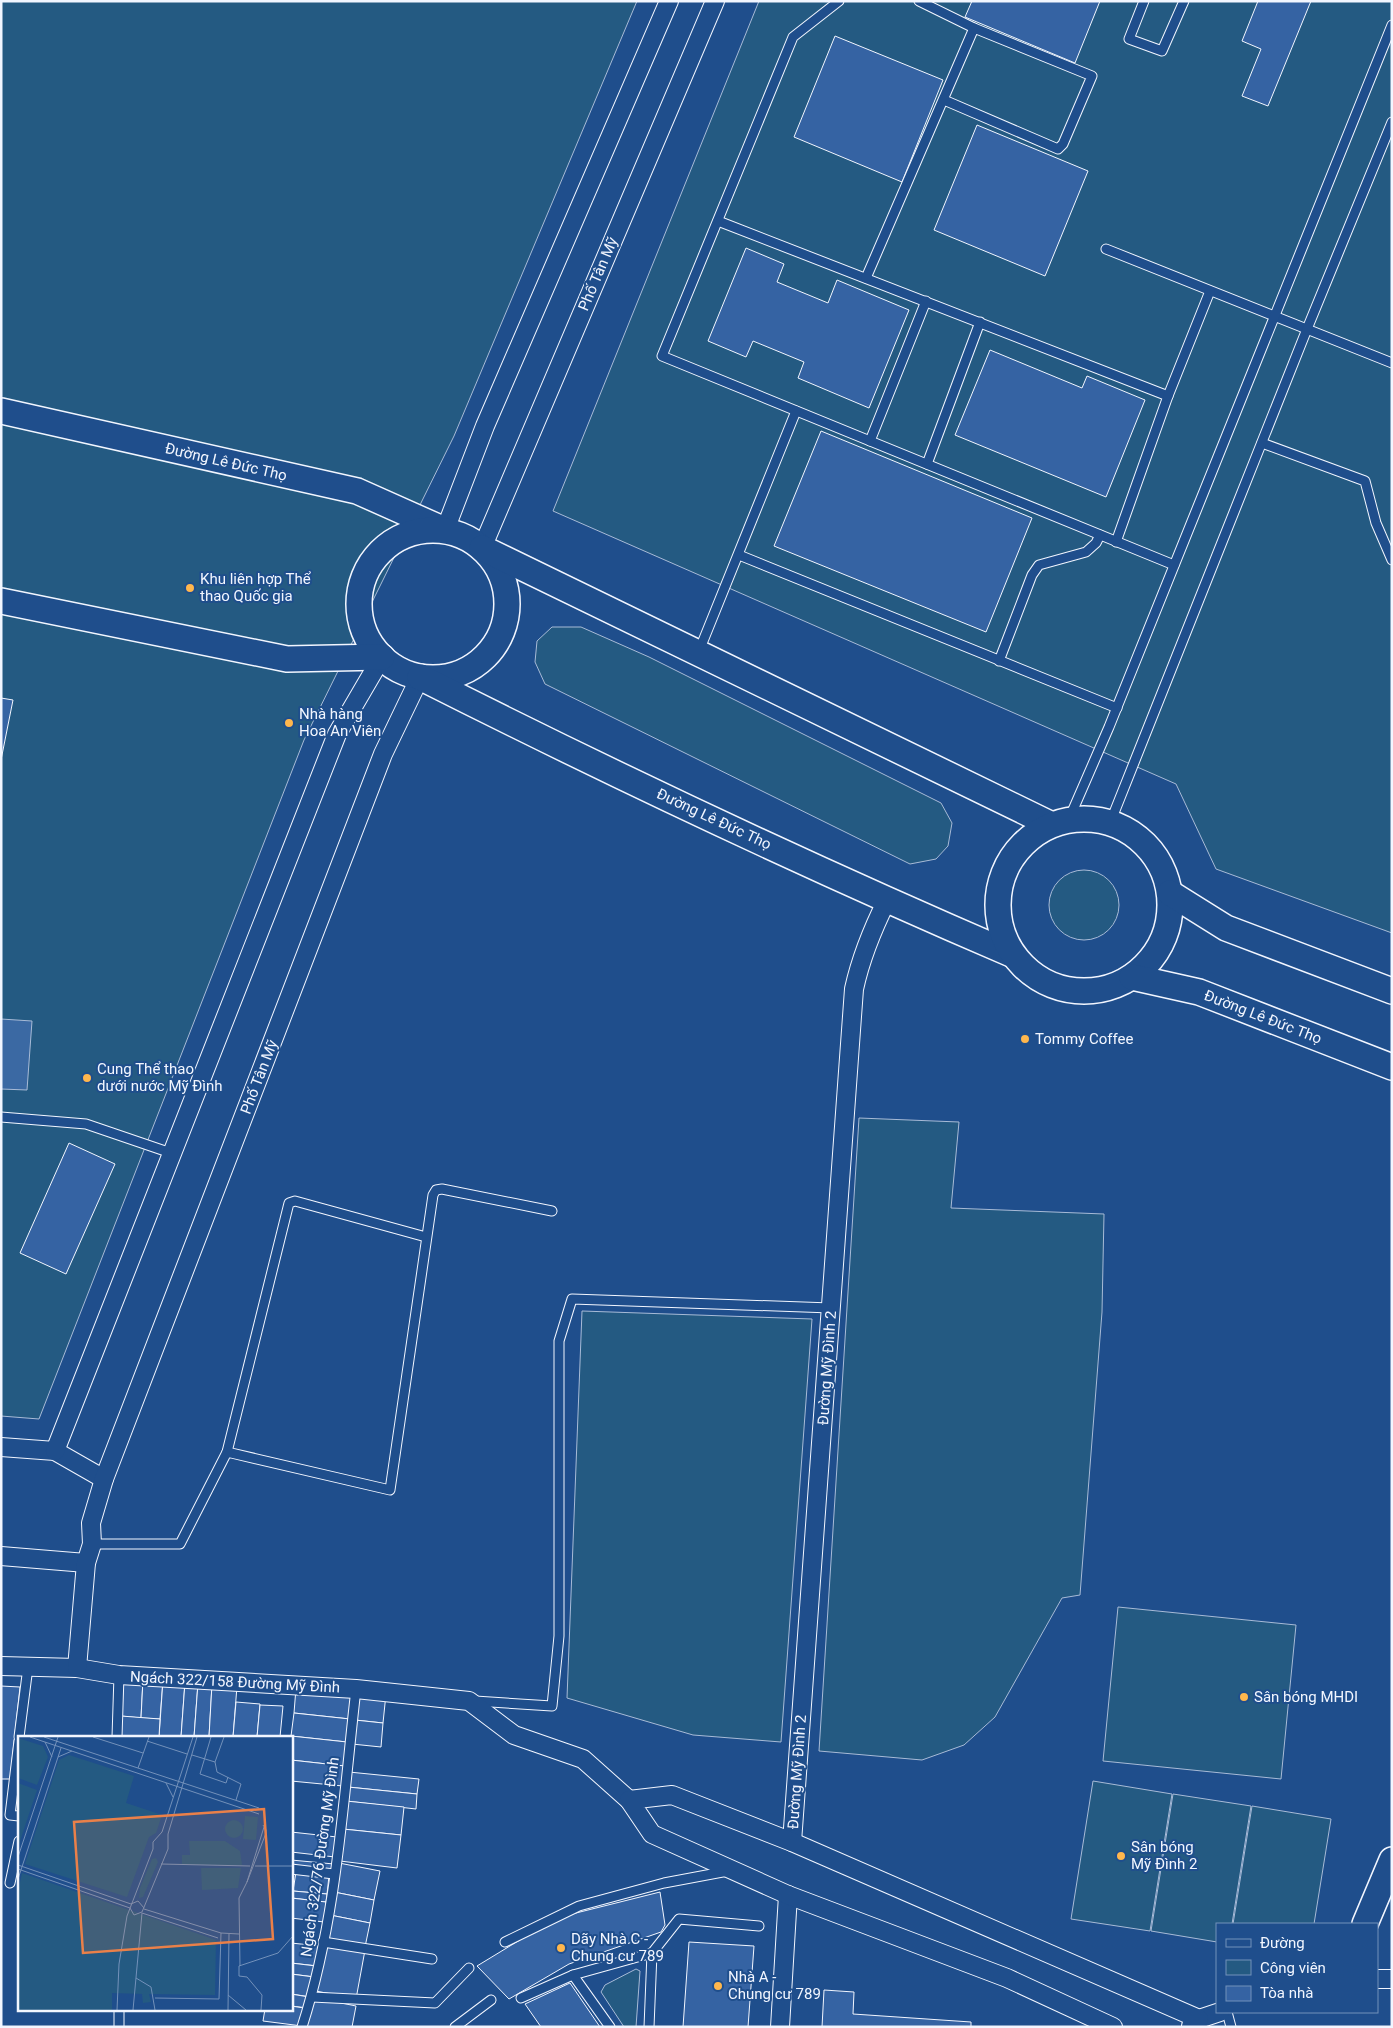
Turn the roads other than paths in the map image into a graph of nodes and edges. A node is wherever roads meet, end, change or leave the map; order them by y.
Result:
1 (669, 1) edge
2 (714, 1) edge
3 (839, 1) edge
4 (918, 1) edge
5 (1144, 1) edge
6 (1184, 1) edge
7 (1392, 25) edge
8 (974, 28) junction
9 (1387, 48) edge
10 (944, 100) junction
11 (1392, 122) edge
12 (718, 221) junction
13 (1106, 249) dead end
14 (866, 278) junction
15 (1210, 291) junction
16 (926, 301) junction
17 (1274, 317) junction
18 (980, 322) junction
19 (1307, 329) junction
20 (1392, 363) edge
21 (1168, 396) junction
22 (1, 411) edge
23 (796, 411) junction
24 (870, 441) junction
25 (1262, 443) junction
26 (927, 464) junction
27 (445, 530) junction
28 (1100, 535) junction
29 (1116, 542) junction
30 (482, 548) junction
31 (739, 555) junction
32 (1392, 560) edge
33 (1174, 565) junction
34 (1, 601) edge
35 (698, 654) junction
36 (382, 657) junction
37 (999, 661) junction
38 (420, 677) junction
39 (1117, 708) junction
40 (1060, 821) junction
41 (1110, 823) junction
42 (1170, 893) junction
43 (887, 900) junction
44 (1011, 954) junction
45 (1132, 977) junction
46 (1392, 991) edge
47 (1392, 1067) edge
48 (1, 1117) edge
49 (171, 1152) junction
50 (552, 1211) dead end
51 (426, 1237) junction
52 (831, 1308) junction
53 (1, 1446) edge
54 (55, 1450) junction
55 (227, 1452) junction
56 (104, 1479) junction
57 (92, 1544) junction
58 (1, 1556) edge
59 (86, 1563) junction
60 (1, 1666) edge
61 (28, 1666) junction
62 (78, 1668) junction
63 (119, 1675) junction
64 (356, 1689) junction
65 (469, 1701) junction
66 (19, 1736) edge
67 (117, 1736) edge
68 (18, 1749) edge
69 (629, 1800) junction
70 (18, 1816) edge
71 (792, 1842) junction
72 (18, 1846) edge
73 (1392, 1860) edge
74 (292, 1869) edge
75 (731, 1871) junction
76 (334, 1874) junction
77 (10, 1883) dead end
78 (788, 1895) junction
79 (1365, 1923) edge
80 (759, 1926) dead end
81 (323, 1942) junction
82 (505, 1942) dead end
83 (652, 1953) junction
84 (432, 1959) dead end
85 (469, 1968) dead end
86 (574, 1975) junction
87 (1378, 1979) edge
88 (1392, 1979) edge
89 (312, 1997) junction
90 (521, 1998) dead end
91 (491, 2000) dead end
92 (119, 2010) edge
93 (1218, 2013) edge
94 (1227, 2013) edge
95 (1195, 2023) edge
96 (119, 2027) edge
97 (302, 2027) edge
98 (455, 2027) edge
99 (610, 2027) edge
100 (649, 2027) edge
101 (780, 2027) edge
102 (1113, 2027) edge
103 (1231, 2027) edge

1 - 27 street
2 - 30 street, Phố Tân Mỹ
3 - 12 lane
4 - 8 lane
5 - 6 lane
7 - 9 lane
8 - 10 lane
8 - 10 lane
9 - 17 lane
10 - 14 lane
11 - 19 lane
12 - 14 lane
12 - 23 lane
13 - 15 lane
14 - 16 lane
15 - 17 lane
15 - 21 lane
16 - 18 lane
16 - 24 lane
17 - 19 lane
17 - 33 lane
18 - 21 lane
18 - 26 lane
19 - 20 lane
19 - 25 lane
21 - 29 lane
22 - 27 main road, Đường Lê Đức Thọ
23 - 24 lane
23 - 31 lane
24 - 26 lane
25 - 32 lane
25 - 41 lane
26 - 28 lane
27 - 30 main road
27 - 36 main road
28 - 29 lane
28 - 37 lane
29 - 33 lane
30 - 35 main road
30 - 38 main road
31 - 35 lane
31 - 37 lane
33 - 39 lane
34 - 36 main road
35 - 40 main road
36 - 38 main road
36 - 49 street
37 - 39 lane
38 - 43 main road, Đường Lê Đức Thọ
38 - 56 street, Phố Tân Mỹ
39 - 40 lane
40 - 41 main road
40 - 44 main road
41 - 42 main road
42 - 45 main road
42 - 46 main road
43 - 44 main road, Đường Lê Đức Thọ
43 - 52 street, Đường Mỹ Đình 2
44 - 45 main road
45 - 47 main road, Đường Lê Đức Thọ
48 - 49 lane
49 - 54 street
50 - 51 lane
51 - 55 lane
51 - 55 lane
52 - 65 lane
52 - 71 street, Đường Mỹ Đình 2
53 - 54 street
54 - 56 street
55 - 57 lane
56 - 57 street, Phố Tân Mỹ
57 - 59 street, Phố Tân Mỹ
58 - 59 street
59 - 62 street, Phố Tân Mỹ
60 - 61 street, Ngách 322/158 Đường Mỹ Đình
61 - 62 street, Ngách 322/158 Đường Mỹ Đình
61 - 66 lane
62 - 63 street, Ngách 322/158 Đường Mỹ Đình
63 - 64 street, Ngách 322/158 Đường Mỹ Đình
63 - 67 lane
64 - 65 street, Ngách 322/158 Đường Mỹ Đình
64 - 76 lane, Ngách 322/76 Đường Mỹ Đình
65 - 69 street
68 - 70 lane
69 - 71 street
69 - 75 street
71 - 95 street
72 - 77 lane
73 - 79 main road
74 - 76 lane
75 - 78 street
75 - 82 lane
76 - 81 lane, Ngách 322/76 Đường Mỹ Đình
78 - 101 street
78 - 102 street
80 - 83 lane
81 - 84 lane
81 - 89 lane, Ngách 322/76 Đường Mỹ Đình
83 - 86 lane
83 - 100 lane
85 - 89 lane
86 - 90 lane
86 - 99 lane
87 - 88 street
89 - 97 lane, Ngách 322/76 Đường Mỹ Đình
91 - 98 lane
92 - 96 lane
93 - 95 street
94 - 103 lane

